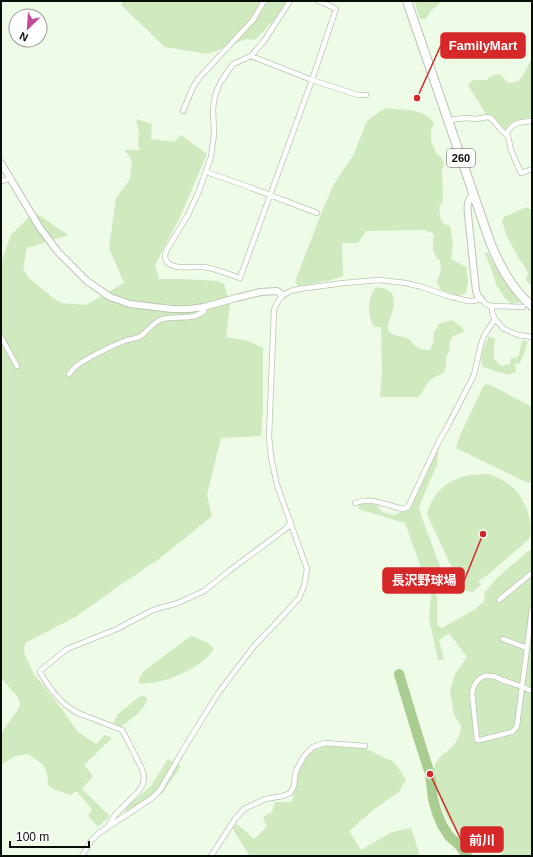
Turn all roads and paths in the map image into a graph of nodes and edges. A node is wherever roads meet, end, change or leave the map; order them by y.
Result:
1 (264, 1) edge
2 (290, 1) edge
3 (318, 1) edge
4 (407, 1) edge
5 (251, 56) junction
6 (312, 80) junction
7 (366, 95) dead end
8 (183, 111) dead end
9 (448, 121) junction
10 (531, 121) edge
11 (532, 127) edge
12 (506, 134) junction
13 (1, 163) edge
14 (532, 169) edge
15 (206, 172) junction
16 (10, 177) junction
17 (1, 181) edge
18 (474, 194) junction
19 (270, 196) junction
20 (317, 213) dead end
21 (283, 295) junction
22 (481, 300) junction
23 (492, 306) junction
24 (532, 306) edge
25 (204, 307) junction
26 (523, 307) dead end
27 (495, 319) junction
28 (1, 337) edge
29 (532, 337) edge
30 (17, 366) dead end
31 (69, 374) dead end
32 (355, 503) dead end
33 (290, 522) junction
34 (532, 573) edge
35 (499, 600) dead end
36 (532, 610) edge
37 (502, 639) dead end
38 (527, 648) junction
39 (521, 686) junction
40 (532, 690) edge
41 (365, 746) dead end
42 (109, 826) junction
43 (82, 856) edge
44 (211, 856) edge

1 - 8 street
2 - 5 street
3 - 6 street
4 - 9 highway, 260
5 - 6 street
5 - 15 street
6 - 7 street
6 - 19 street
9 - 12 street
9 - 18 highway, 260
10 - 11 street
10 - 12 street
12 - 14 street
13 - 16 street
15 - 19 street
15 - 19 street
16 - 17 street
16 - 25 street
18 - 22 street
18 - 24 highway, 260
19 - 20 street
21 - 22 street
21 - 25 street
21 - 33 street
22 - 23 street
23 - 26 street
23 - 27 street
25 - 31 street
27 - 29 street
27 - 32 street
28 - 30 street
33 - 42 street
33 - 42 street
34 - 35 street
36 - 38 street
37 - 38 street
38 - 39 street
39 - 39 street
39 - 40 street
41 - 44 street
42 - 43 street

